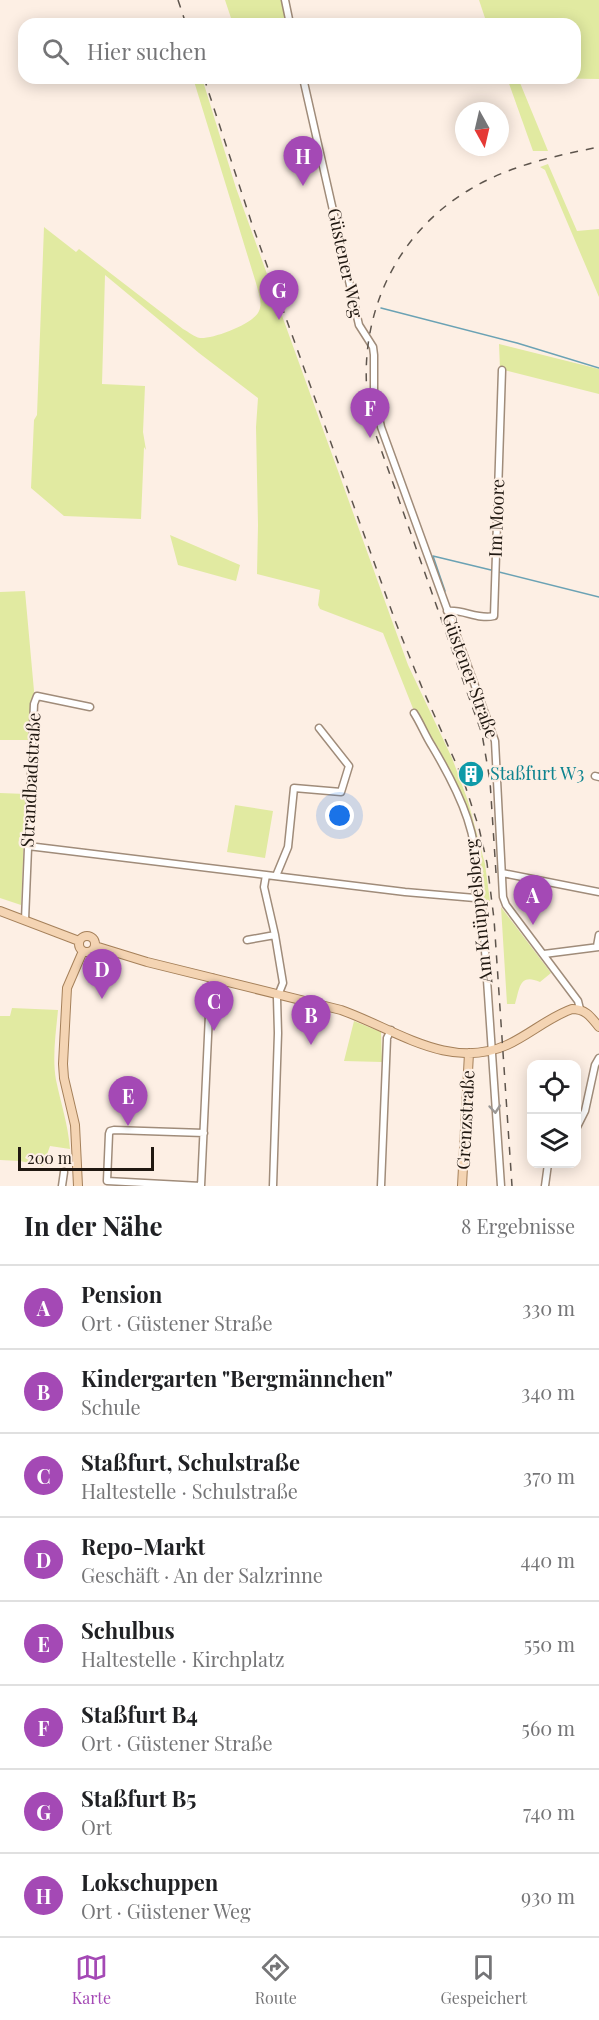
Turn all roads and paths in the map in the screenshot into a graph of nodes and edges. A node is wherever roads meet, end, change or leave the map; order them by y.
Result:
1 (285, 0) edge
2 (289, 18) edge
3 (304, 84) edge
4 (368, 340) joint
5 (502, 370) dead end
6 (447, 610) junction
7 (90, 707) dead end
8 (414, 713) dead end
9 (319, 728) dead end
10 (28, 846) junction
11 (502, 873) junction
12 (266, 875) junction
13 (276, 876) junction
14 (599, 892) edge
15 (475, 898) junction
16 (0, 911) edge
17 (25, 920) junction
18 (276, 934) junction
19 (599, 935) edge
20 (247, 940) dead end
21 (79, 942) junction
22 (95, 946) junction
23 (598, 947) edge
24 (83, 951) junction
25 (544, 954) junction
26 (213, 978) junction
27 (278, 995) junction
28 (580, 1010) junction
29 (599, 1028) edge
30 (391, 1030) junction
31 (492, 1050) junction
32 (469, 1053) junction
33 (599, 1058) edge
34 (581, 1121) edge
35 (204, 1133) junction
36 (548, 1168) edge
37 (64, 1172) dead end
38 (107, 1184) edge
39 (159, 1185) edge
40 (63, 1186) edge
41 (78, 1186) edge
42 (201, 1186) edge
43 (273, 1186) edge
44 (381, 1186) edge
45 (462, 1186) edge
46 (501, 1186) edge
47 (546, 1186) edge

1 - 2 street
3 - 4 street, Güstener Weg
4 - 6 street, Güstener Straße
5 - 6 street, Im Moore
6 - 11 street, Güstener Straße
7 - 10 street, Strandbadstraße
8 - 15 street, Am Knüppelsberg
9 - 13 street
10 - 12 street
10 - 17 street, Strandbadstraße
11 - 14 street
11 - 25 street, Güstener Straße
12 - 13 street
12 - 18 street
13 - 15 street
15 - 31 street, Am Knüppelsberg
16 - 17 main road
17 - 21 main road
18 - 20 street
18 - 27 street
19 - 23 street
21 - 22 main road
21 - 24 main road
22 - 24 main road
22 - 26 main road
23 - 25 street
24 - 41 main road
25 - 28 street, Güstener Straße
26 - 27 main road
26 - 35 street
27 - 30 main road
27 - 43 street
28 - 29 main road, Güstener Straße
28 - 31 main road
30 - 32 main road
30 - 44 street
31 - 32 main road
31 -> 46 street, Am Knüppelsberg
32 - 45 main road, Grenzstraße
33 - 34 street
35 - 38 street
35 - 42 street
36 - 47 street
37 - 40 street
38 - 39 street
39 - 42 street

